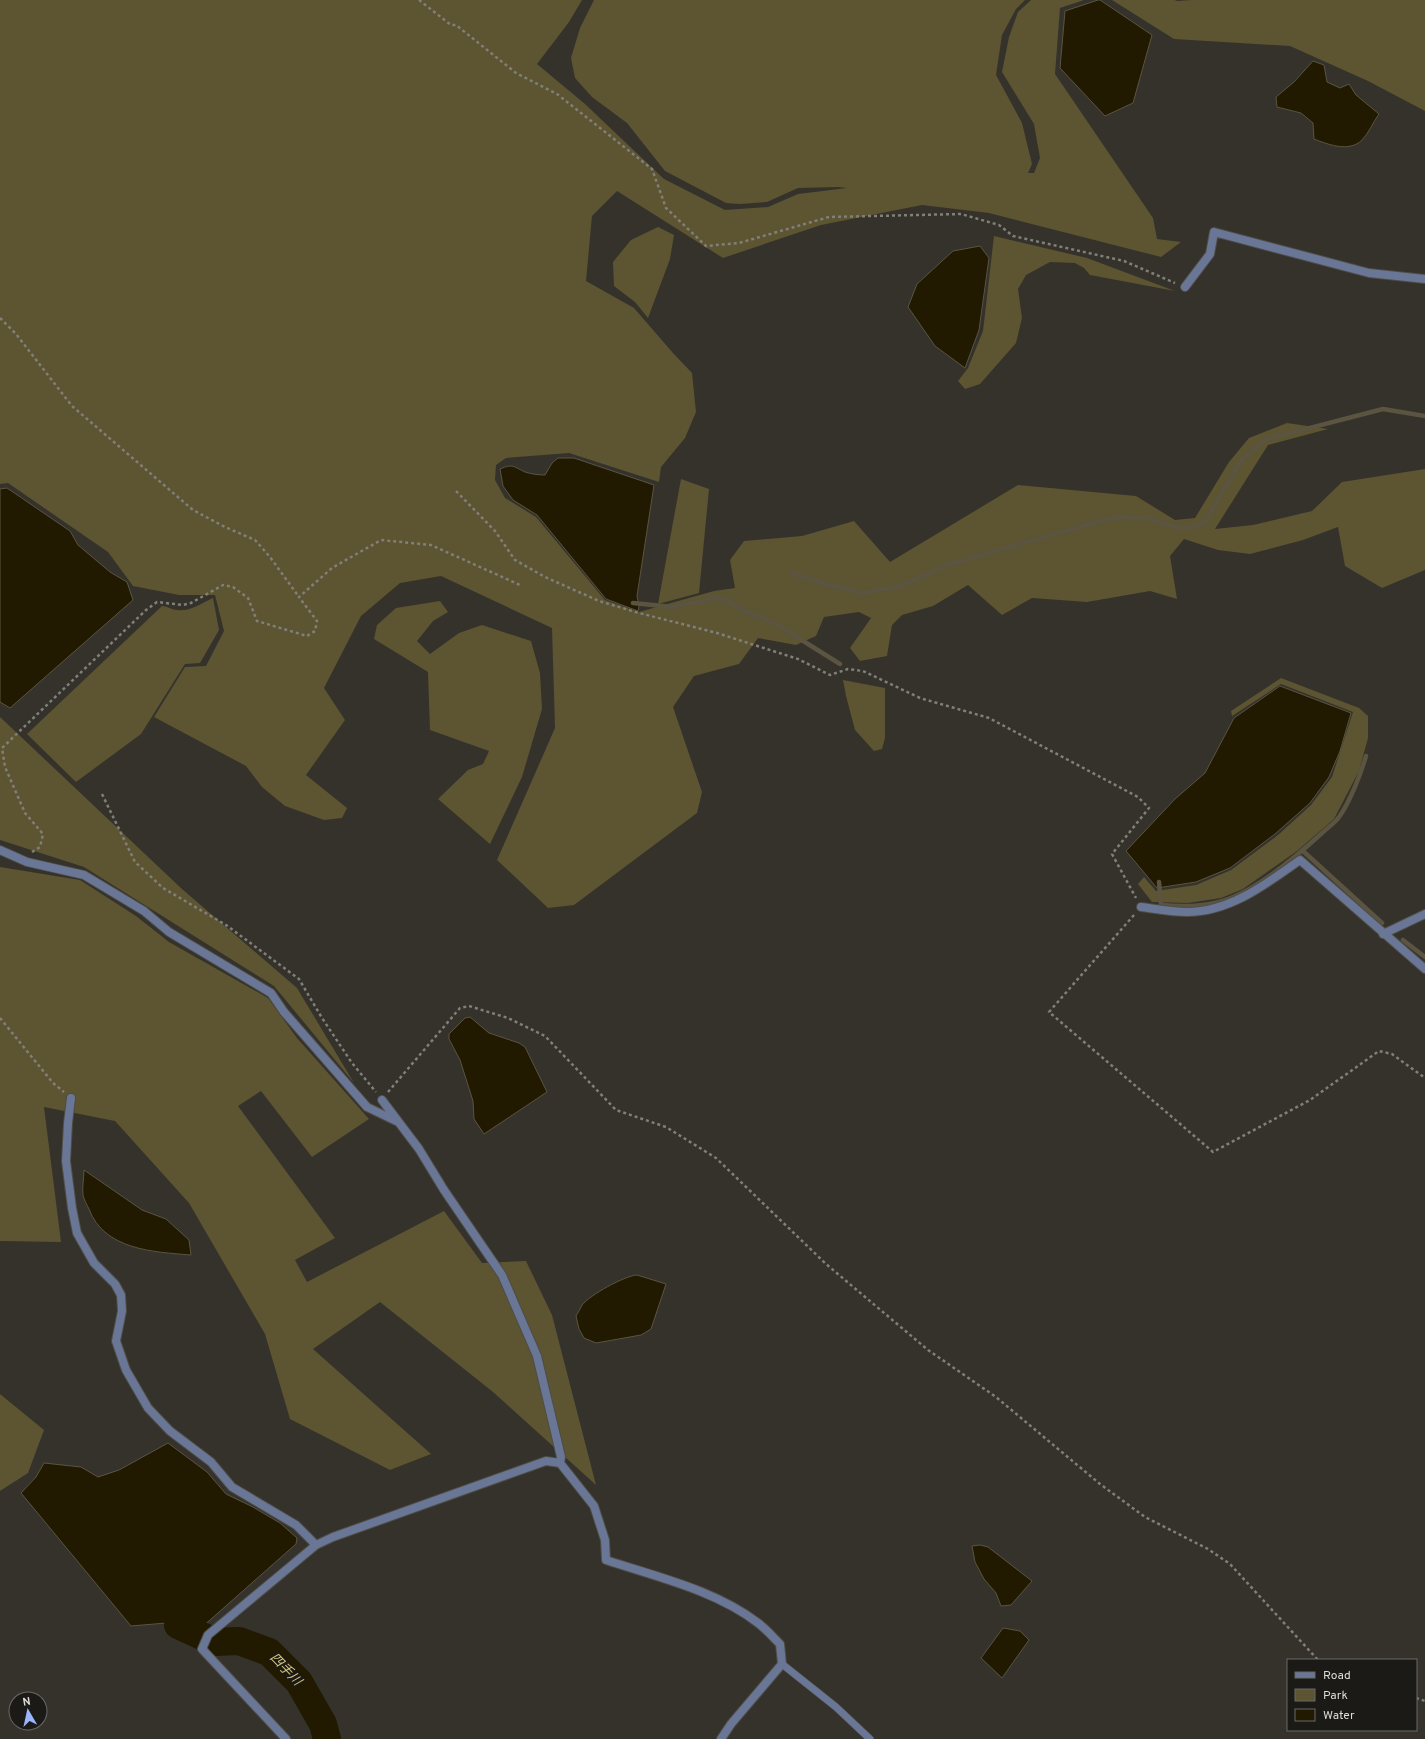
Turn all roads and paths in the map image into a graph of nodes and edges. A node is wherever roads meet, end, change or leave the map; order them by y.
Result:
1 (419, 0) edge
2 (1425, 279) edge
3 (1185, 287) joint
4 (0, 318) edge
5 (456, 491) dead end
6 (520, 585) dead end
7 (299, 597) junction
8 (102, 794) dead end
9 (0, 850) edge
10 (25, 850) dead end
11 (1141, 907) junction
12 (1425, 914) edge
13 (1383, 934) junction
14 (1425, 969) edge
15 (0, 1018) edge
16 (1425, 1078) edge
17 (71, 1098) joint
18 (382, 1100) junction
19 (399, 1122) junction
20 (560, 1463) junction
21 (316, 1545) junction
22 (1317, 1659) edge
23 (782, 1664) junction
24 (286, 1739) edge
25 (721, 1739) edge
26 (870, 1739) edge

1 - 3 path
2 - 3 street
4 - 7 path
5 - 11 path
6 - 7 path
7 - 10 path
8 - 18 path
9 - 19 street
11 - 13 street
11 - 16 path
12 - 13 street
13 - 14 street
15 - 17 path
17 - 21 street
18 - 19 street
18 - 22 path
19 - 20 street
20 - 21 street
20 - 23 street
21 - 24 street
23 - 25 street
23 - 26 lane

